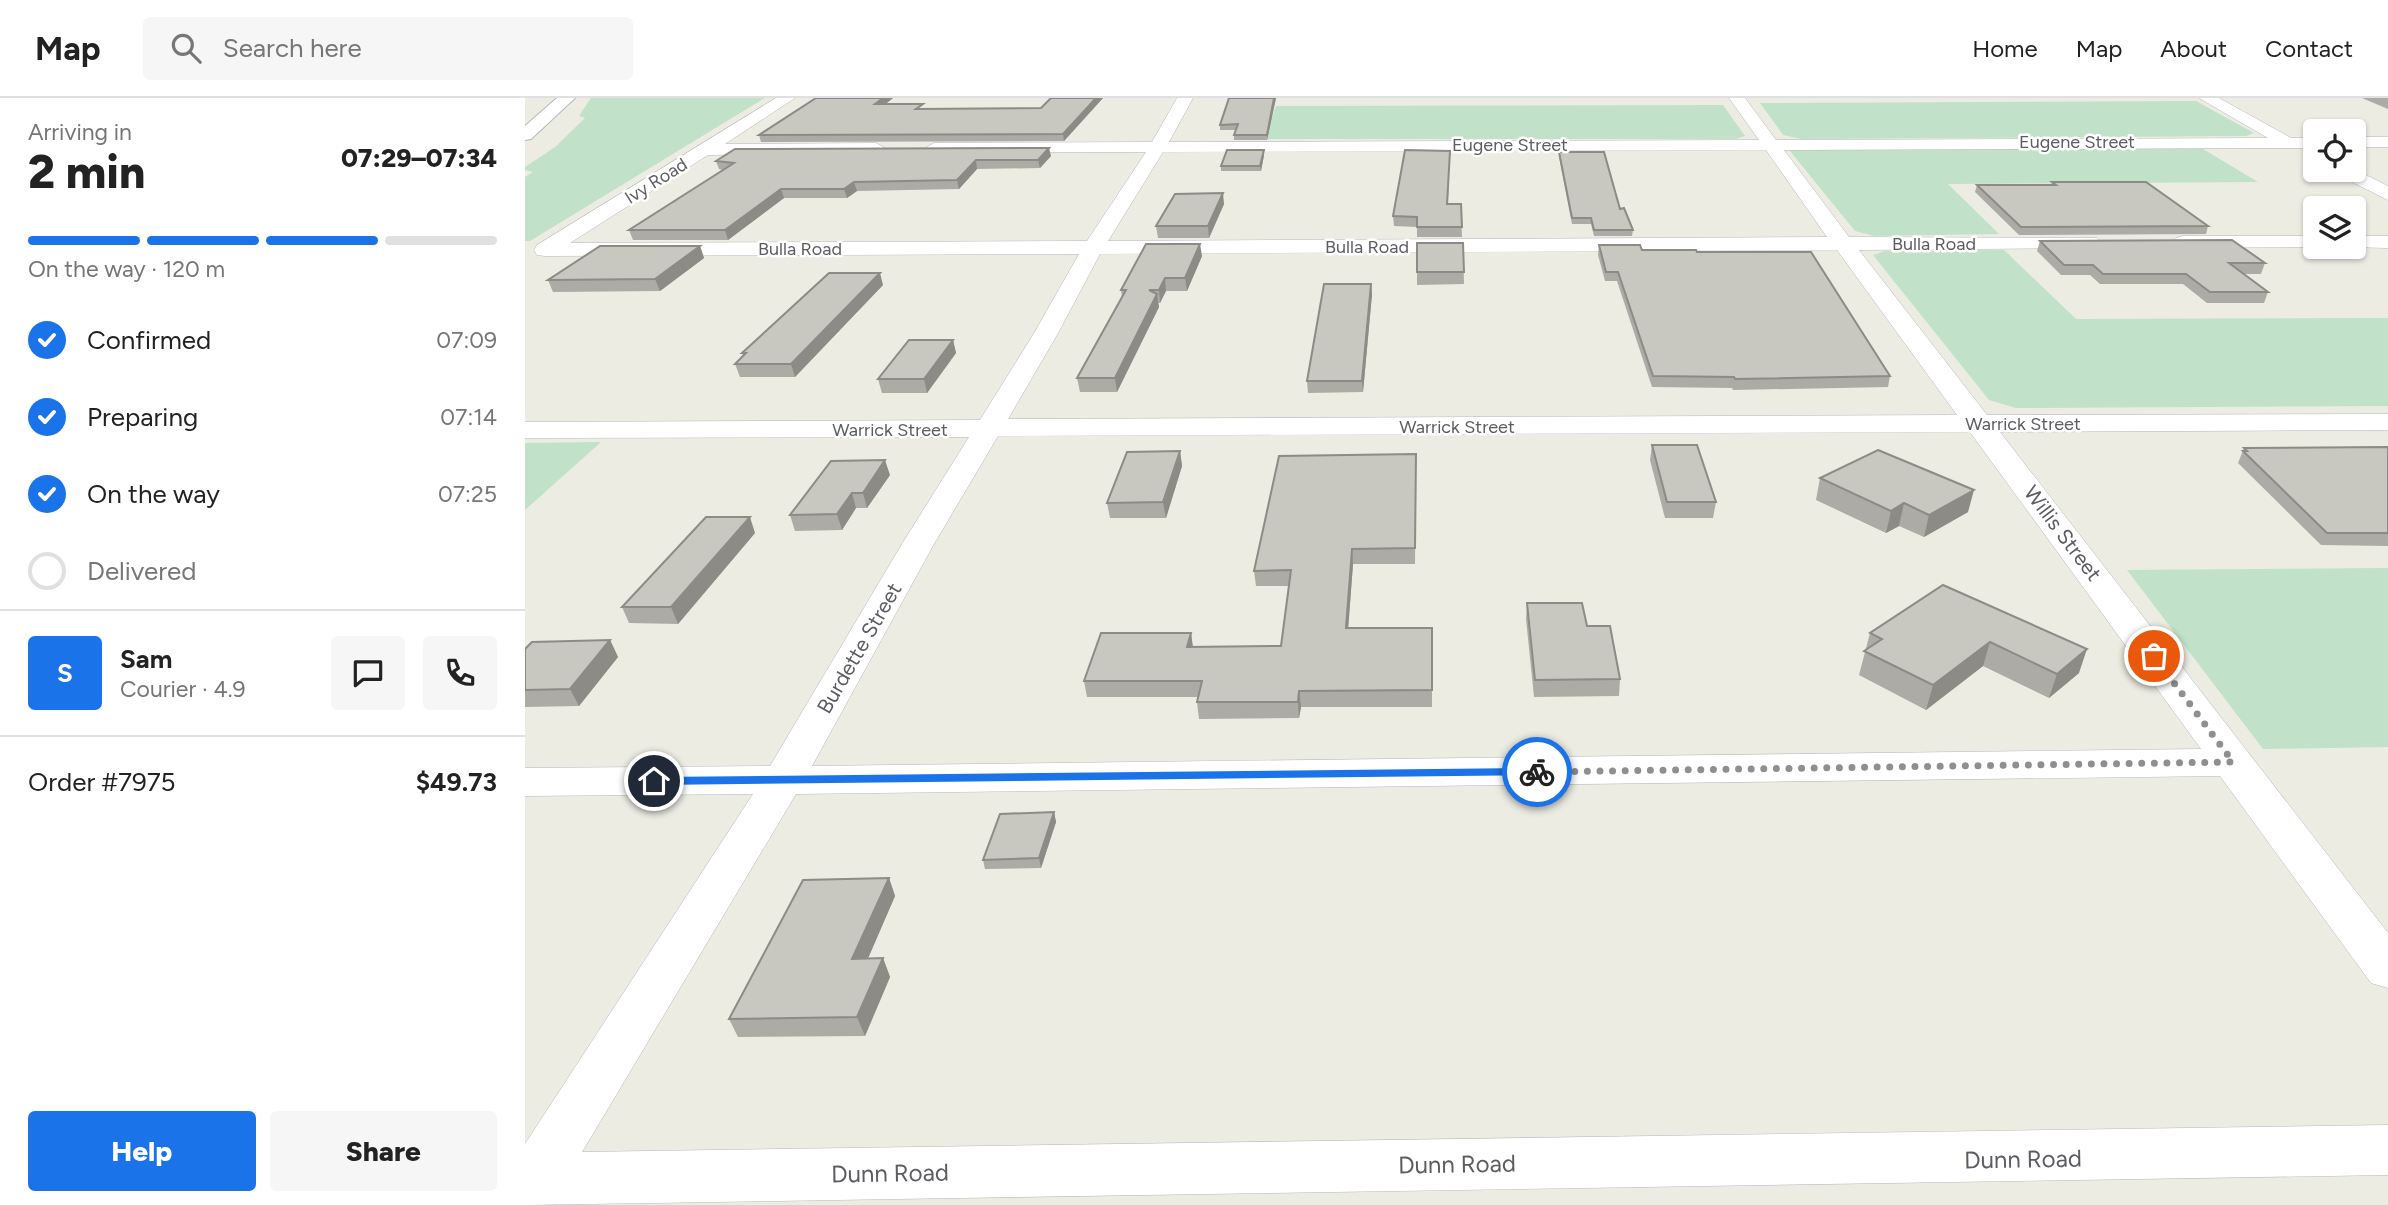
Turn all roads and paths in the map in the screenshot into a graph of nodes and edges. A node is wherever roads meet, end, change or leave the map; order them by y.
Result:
1 (567, 98) edge
2 (787, 98) edge
3 (1185, 98) edge
4 (1737, 98) edge
5 (2207, 98) edge
6 (525, 135) edge
7 (2366, 142) edge
8 (2388, 142) edge
9 (2291, 143) junction
10 (2303, 143) edge
11 (1771, 144) junction
12 (1158, 147) junction
13 (891, 148) edge
14 (917, 148) edge
15 (705, 150) junction
16 (2303, 150) edge
17 (2364, 182) edge
18 (2388, 194) edge
19 (2112, 242) edge
20 (2166, 242) edge
21 (2303, 242) edge
22 (2366, 242) edge
23 (2388, 242) edge
24 (1845, 244) junction
25 (1093, 247) junction
26 (539, 254) joint
27 (2388, 422) edge
28 (1981, 424) junction
29 (987, 429) junction
30 (525, 430) edge
31 (2233, 762) junction
32 (783, 780) junction
33 (525, 782) edge
34 (2388, 969) edge
35 (2388, 1150) edge
36 (528, 1184) edge

1 - 6 street
2 - 15 street, Ivy Road
3 - 12 street, Burdette Street
4 - 11 street, Willis Street
5 - 9 street
7 - 8 street
9 - 10 street, Eugene Street
9 - 11 street, Eugene Street
9 - 16 street
11 - 12 street, Eugene Street
11 - 24 street, Willis Street
12 - 14 street, Eugene Street
12 - 25 street, Burdette Street
13 - 15 street
15 - 26 street, Ivy Road
17 - 18 street
19 - 24 street, Bulla Road
20 - 21 street
22 - 23 street
24 - 25 street, Bulla Road
24 - 28 street, Willis Street
25 - 26 street, Bulla Road
25 - 29 street, Burdette Street
27 - 28 street, Warrick Street
28 - 29 street, Warrick Street
28 - 31 street, Willis Street
29 - 30 street, Warrick Street
29 - 32 street, Burdette Street
31 - 32 street
31 - 34 street, Willis Street
32 - 33 street
32 - 36 street, Burdette Street
35 - 36 street, Dunn Road

